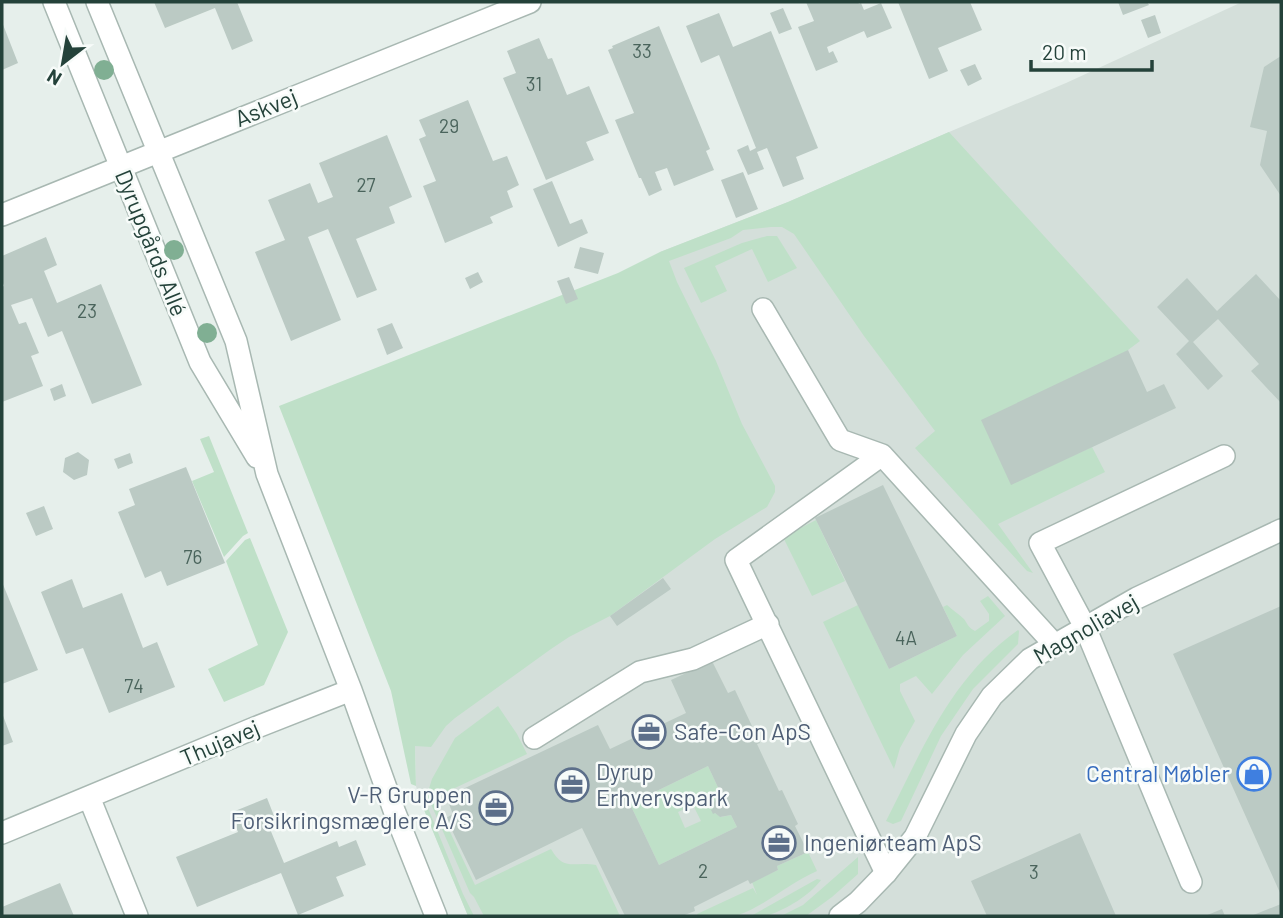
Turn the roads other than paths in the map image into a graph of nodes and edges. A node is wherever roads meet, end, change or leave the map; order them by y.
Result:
1 (54, 2) edge
2 (97, 2) edge
3 (530, 2) edge
4 (158, 152) junction
5 (120, 167) junction
6 (2, 215) edge
7 (763, 309) dead end
8 (882, 455) junction
9 (1224, 456) dead end
10 (267, 474) junction
11 (1281, 530) edge
12 (768, 624) junction
13 (1085, 627) junction
14 (1054, 644) junction
15 (351, 690) junction
16 (534, 738) dead end
17 (89, 797) junction
18 (2, 833) edge
19 (886, 873) junction
20 (1191, 882) dead end
21 (137, 916) edge
22 (436, 916) edge
23 (840, 916) edge

1 - 5 street, Dyrupgårds Allé
2 - 4 street, Dyrupgårds Allé
3 - 4 street, Askvej
4 - 5 street, Askvej
4 - 10 street, Dyrupgårds Allé
5 - 6 street, Askvej
5 - 10 street, Dyrupgårds Allé
7 - 8 street
8 - 12 street
8 - 14 street
9 - 13 street
10 - 15 street, Dyrupgårds Allé
11 - 13 street, Magnoliavej
12 - 16 street
12 - 19 street
13 - 14 street, Magnoliavej
13 - 20 street
14 - 19 street, Magnoliavej
15 - 17 street, Thujavej
15 - 22 street, Dyrupgårds Allé
17 - 18 street, Thujavej
17 - 21 street
19 - 23 street, Magnoliavej

